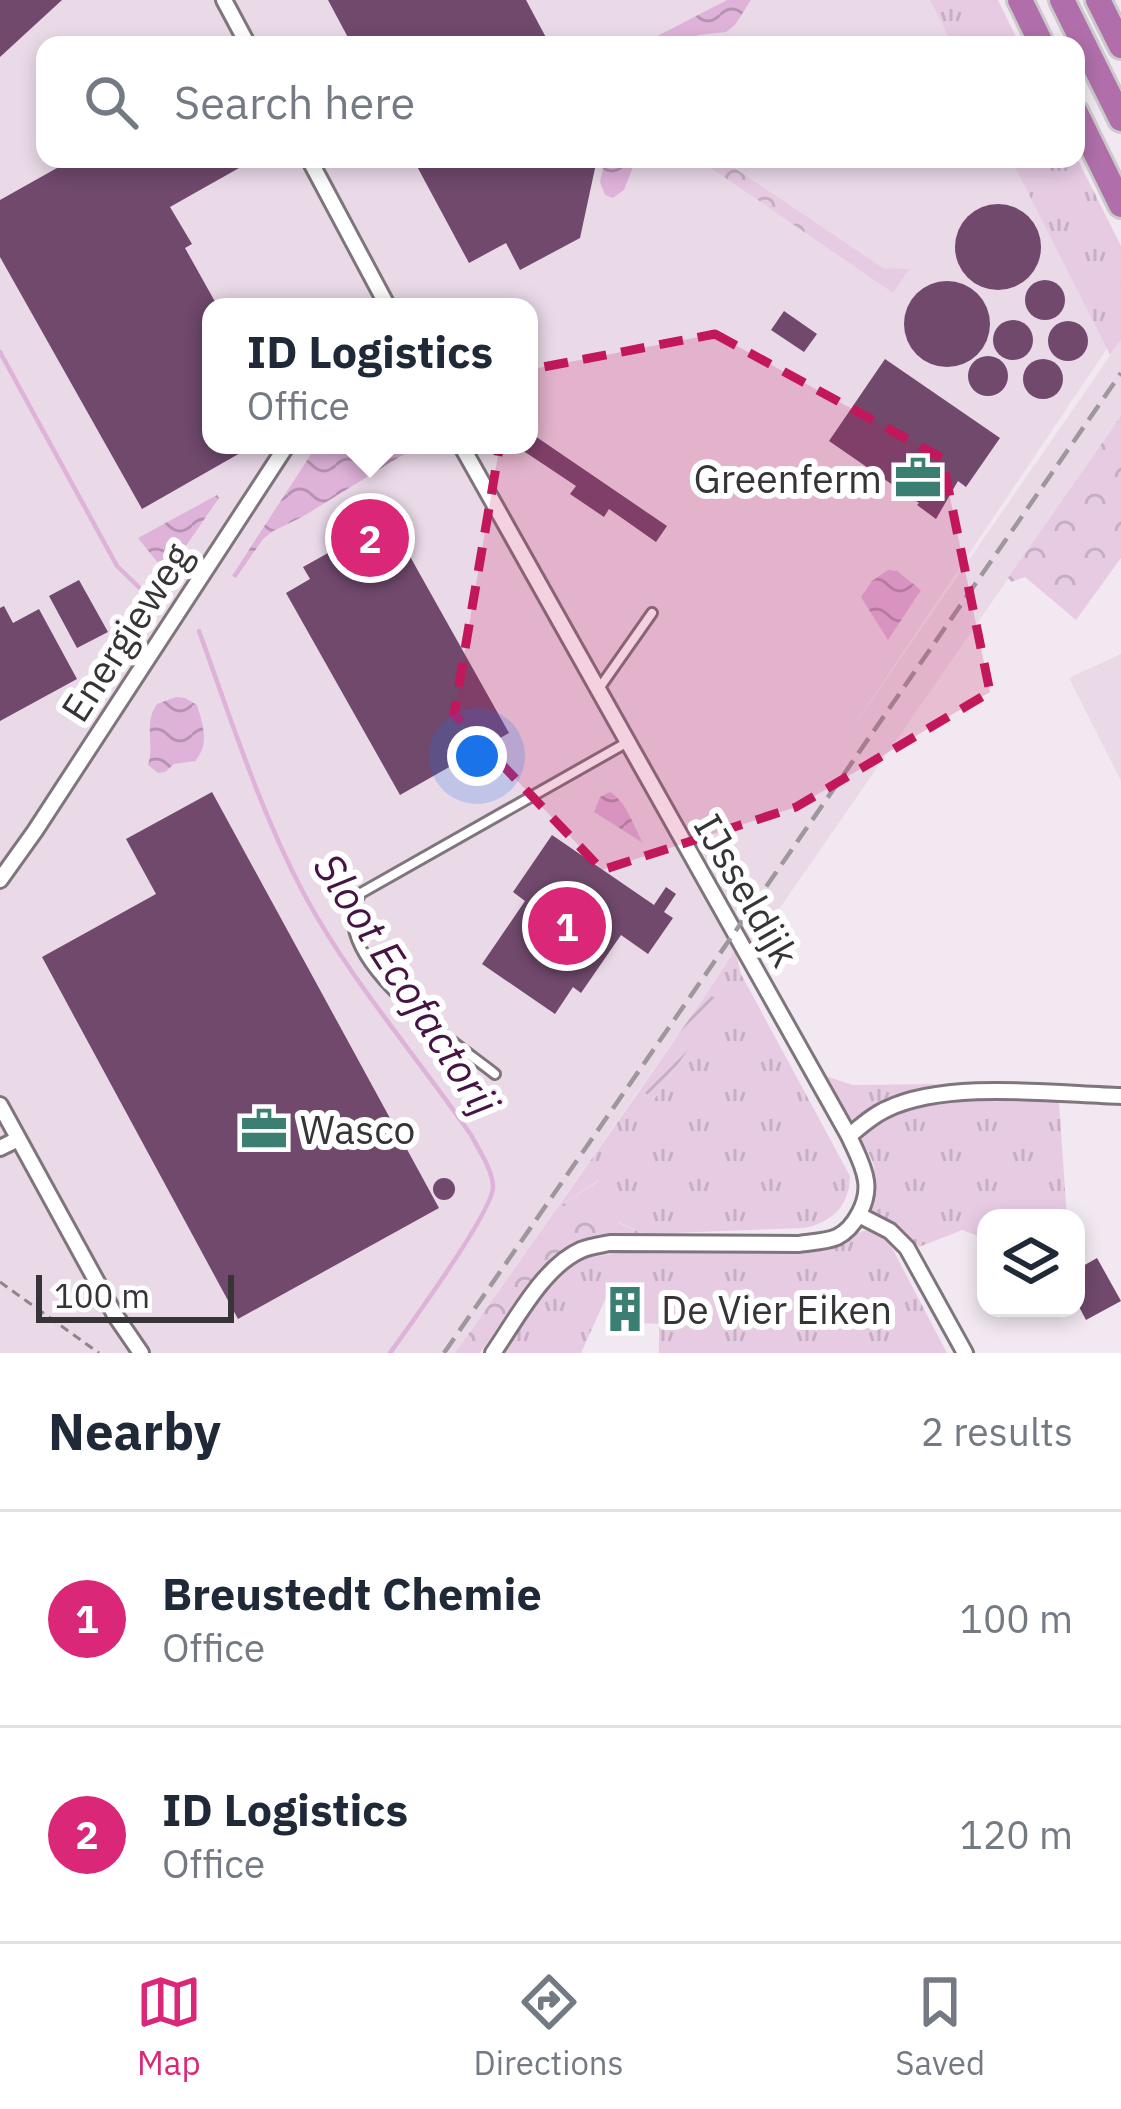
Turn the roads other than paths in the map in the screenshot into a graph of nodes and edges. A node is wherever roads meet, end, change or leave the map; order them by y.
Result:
1 (224, 0) edge
2 (1020, 0) edge
3 (1062, 0) edge
4 (1098, 0) edge
5 (243, 36) edge
6 (1038, 36) edge
7 (1080, 36) edge
8 (1085, 46) edge
9 (1121, 46) edge
10 (1121, 118) edge
11 (1085, 131) edge
12 (314, 168) edge
13 (1121, 205) edge
14 (383, 298) edge
15 (281, 454) edge
16 (466, 454) edge
17 (652, 613) dead end
18 (597, 691) junction
19 (626, 743) junction
20 (19, 854) junction
21 (0, 871) edge
22 (0, 880) edge
23 (495, 1074) dead end
24 (1121, 1096) edge
25 (2, 1116) edge
26 (849, 1136) junction
27 (19, 1139) junction
28 (0, 1148) edge
29 (859, 1215) junction
30 (140, 1353) edge
31 (493, 1353) edge
32 (965, 1353) edge

1 - 5 street
2 - 6 highway
3 - 7 highway
4 - 9 highway
8 - 10 highway
11 - 13 highway
12 - 14 street
15 - 20 street, Energieweg
16 - 18 street, IJsseldijk
17 - 18 lane
18 - 19 street, IJsseldijk
19 - 23 lane
19 - 26 street, IJsseldijk
20 - 21 street, Energieweg
20 - 22 street, Energieweg
24 - 26 street
25 - 27 street
26 - 29 street, IJsseldijk
27 - 28 street
27 - 30 street
29 - 31 street
29 - 32 street

